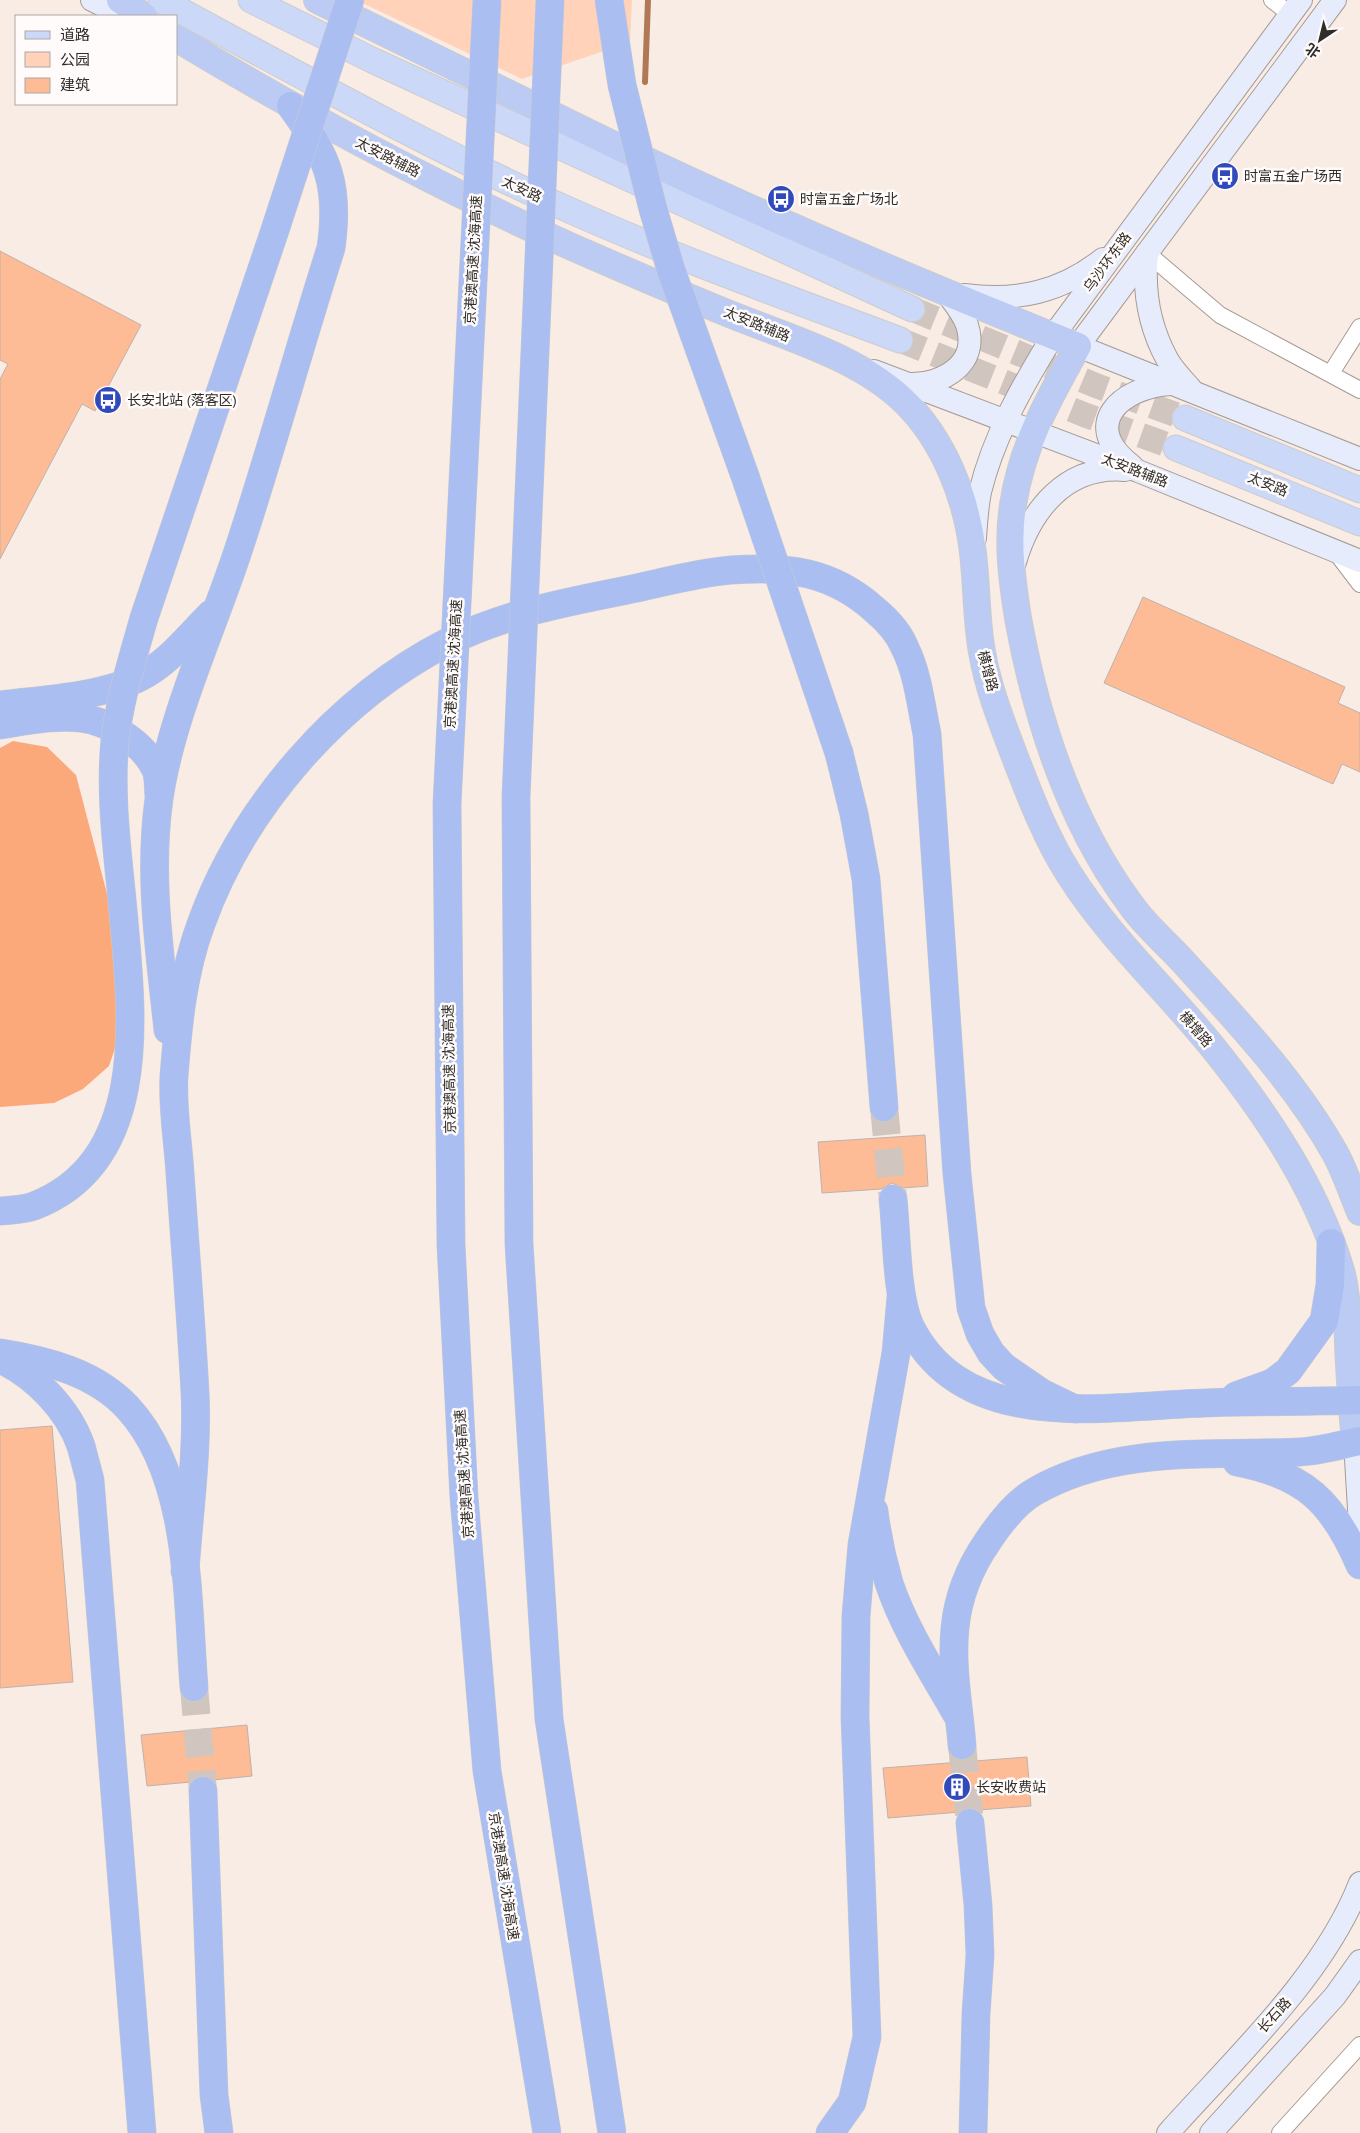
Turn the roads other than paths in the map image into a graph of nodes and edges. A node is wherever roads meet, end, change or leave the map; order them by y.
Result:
1 (92, 0) edge
2 (120, 0) edge
3 (161, 0) edge
4 (251, 0) edge
5 (317, 0) edge
6 (350, 0) edge
7 (487, 0) edge
8 (550, 0) edge
9 (609, 0) edge
10 (1272, 0) edge
11 (1335, 0) edge
12 (1295, 7) edge
13 (122, 15) edge
14 (142, 15) edge
15 (178, 39) edge
16 (178, 44) edge
17 (237, 74) junction
18 (291, 106) junction
19 (1119, 246) junction
20 (1147, 253) junction
21 (946, 292) junction
22 (912, 309) tunnel mouth
23 (1360, 327) edge
24 (1053, 336) junction
25 (900, 340) tunnel mouth
26 (1078, 346) junction
27 (847, 360) junction
28 (1331, 373) junction
29 (906, 384) junction
30 (1183, 387) junction
31 (1360, 390) edge
32 (1184, 418) tunnel mouth
33 (1004, 422) junction
34 (1032, 432) junction
35 (1176, 448) tunnel mouth
36 (1360, 459) edge
37 (1138, 471) junction
38 (1360, 490) edge
39 (1360, 523) edge
40 (1334, 551) junction
41 (973, 553) junction
42 (1360, 561) edge
43 (1012, 571) junction
44 (1360, 584) edge
45 (217, 607) junction
46 (0, 705) edge
47 (0, 725) edge
48 (159, 798) junction
49 (174, 1082) junction
50 (884, 1107) tunnel mouth
51 (893, 1199) tunnel mouth
52 (0, 1211) edge
53 (1360, 1212) edge
54 (1332, 1243) junction
55 (901, 1297) junction
56 (0, 1353) edge
57 (0, 1358) edge
58 (1356, 1400) edge
59 (1206, 1403) junction
60 (1075, 1409) junction
61 (1357, 1442) edge
62 (1194, 1454) junction
63 (872, 1487) junction
64 (1360, 1526) edge
65 (1360, 1565) edge
66 (185, 1571) junction
67 (194, 1687) tunnel mouth
68 (203, 1791) tunnel mouth
69 (970, 1823) tunnel mouth
70 (1360, 1883) edge
71 (1360, 1961) edge
72 (1360, 2045) edge
73 (142, 2133) edge
74 (219, 2133) edge
75 (547, 2133) edge
76 (612, 2133) edge
77 (830, 2133) edge
78 (973, 2133) edge
79 (1168, 2133) edge
80 (1211, 2133) edge
81 (1280, 2133) edge

1 - 13 main road
2 - 14 highway
3 - 25 main road, 太安路
4 - 22 main road
5 - 21 highway
6 - 52 highway, bridge
7 - 75 highway, 京港澳高速 沈海高速, bridge
8 - 76 highway, bridge
9 - 50 highway, bridge
10 - 12 street
11 - 20 main road, 乌沙环东路
12 - 19 main road, 乌沙环东路
15 - 17 highway, 太安路辅路
16 - 17 main road
17 - 18 highway, 太安路辅路
18 - 27 highway, 太安路辅路
18 - 45 highway
19 - 21 main road
19 - 24 main road, 乌沙环东路
20 - 26 main road, 乌沙环东路
20 - 28 street
20 - 30 main road
21 - 24 highway
21 - 29 main road
23 - 28 street
24 - 26 highway
24 - 33 main road, 乌沙环东路
26 - 30 main road
26 - 34 highway
27 - 29 main road, 太安路辅路
27 - 41 highway, 横增路
28 - 31 street
29 - 33 main road, 太安路辅路
30 - 36 main road
30 - 37 main road
32 - 38 main road
33 - 34 main road, 太安路辅路
33 - 41 main road, 乌沙环东路
34 - 37 main road, 太安路辅路
34 - 43 highway
35 - 39 main road, 太安路
37 - 40 main road, 太安路辅路
37 - 43 main road
40 - 42 main road, 太安路辅路
40 - 44 street
41 - 54 highway, 横增路
43 - 53 highway
45 - 46 highway
45 - 48 highway
47 - 48 highway
48 - 49 highway
49 - 60 highway
49 - 66 highway
51 - 55 highway
54 - 58 highway, 横增路
54 - 59 highway
55 - 60 highway
55 - 63 highway
56 - 66 highway
57 - 73 highway
58 - 59 highway
58 - 61 highway, 横增路
59 - 60 highway
61 - 62 highway
61 - 64 main road, 横增路
62 - 63 highway
62 - 65 highway
63 - 77 highway
66 - 67 highway
68 - 74 highway
69 - 78 highway
70 - 79 main road, 长石路
71 - 80 main road
72 - 81 street

